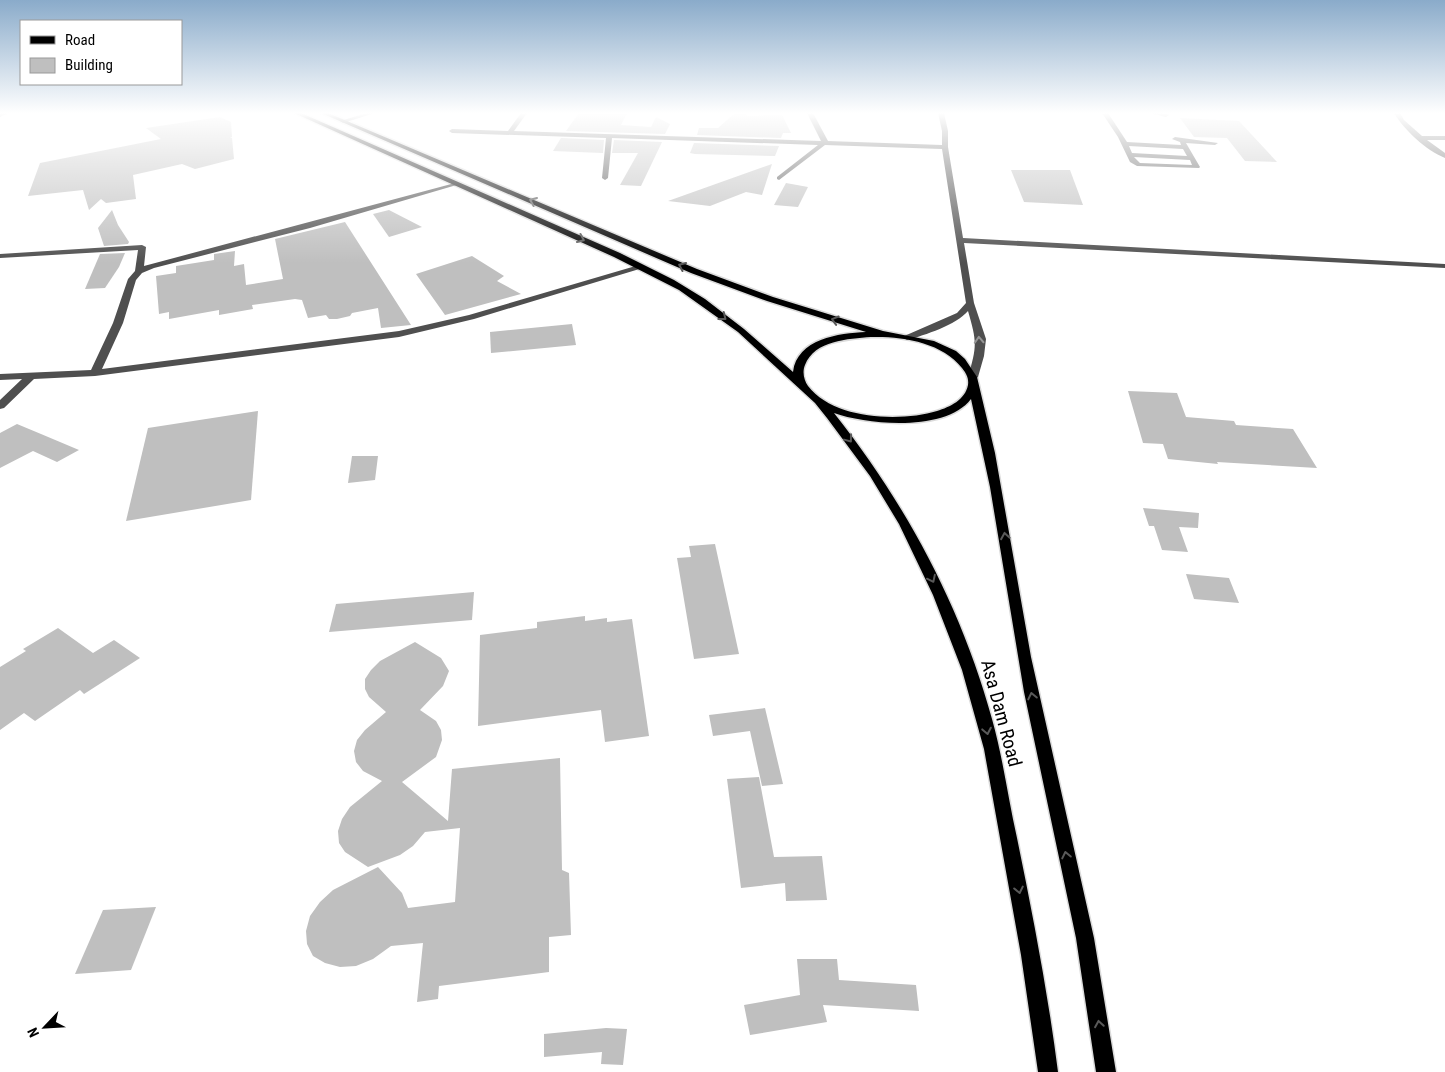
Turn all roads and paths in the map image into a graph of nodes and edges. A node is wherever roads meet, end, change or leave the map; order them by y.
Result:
1 (410, 163) edge
2 (441, 163) edge
3 (606, 163) edge
4 (798, 163) edge
5 (948, 163) edge
6 (1136, 163) edge
7 (1195, 163) edge
8 (605, 178) dead end
9 (779, 178) dead end
10 (457, 184) junction
11 (961, 240) junction
12 (0, 256) edge
13 (1445, 266) edge
14 (642, 267) junction
15 (139, 271) junction
16 (970, 303) junction
17 (882, 334) junction
18 (907, 337) junction
19 (95, 373) junction
20 (0, 377) edge
21 (30, 377) junction
22 (973, 382) junction
23 (802, 386) junction
24 (819, 401) junction
25 (0, 406) edge
26 (1048, 1072) edge
27 (1106, 1072) edge

1 - 10 main road
17 -> 2 main road
3 - 8 street
4 - 9 street
5 - 11 street
6 - 7 street
10 -> 14 main road
10 - 15 street
11 - 13 street
11 - 16 street
12 - 15 street
14 - 19 street
14 -> 23 main road
15 - 19 street
16 - 18 street
22 -> 16 street
17 - 18 main road
17 - 23 main road
18 - 22 main road
19 - 21 street
20 - 21 street
21 - 25 street
22 - 24 main road
27 -> 22 main road, Asa Dam Road
23 - 24 main road
24 -> 26 main road, Asa Dam Road

